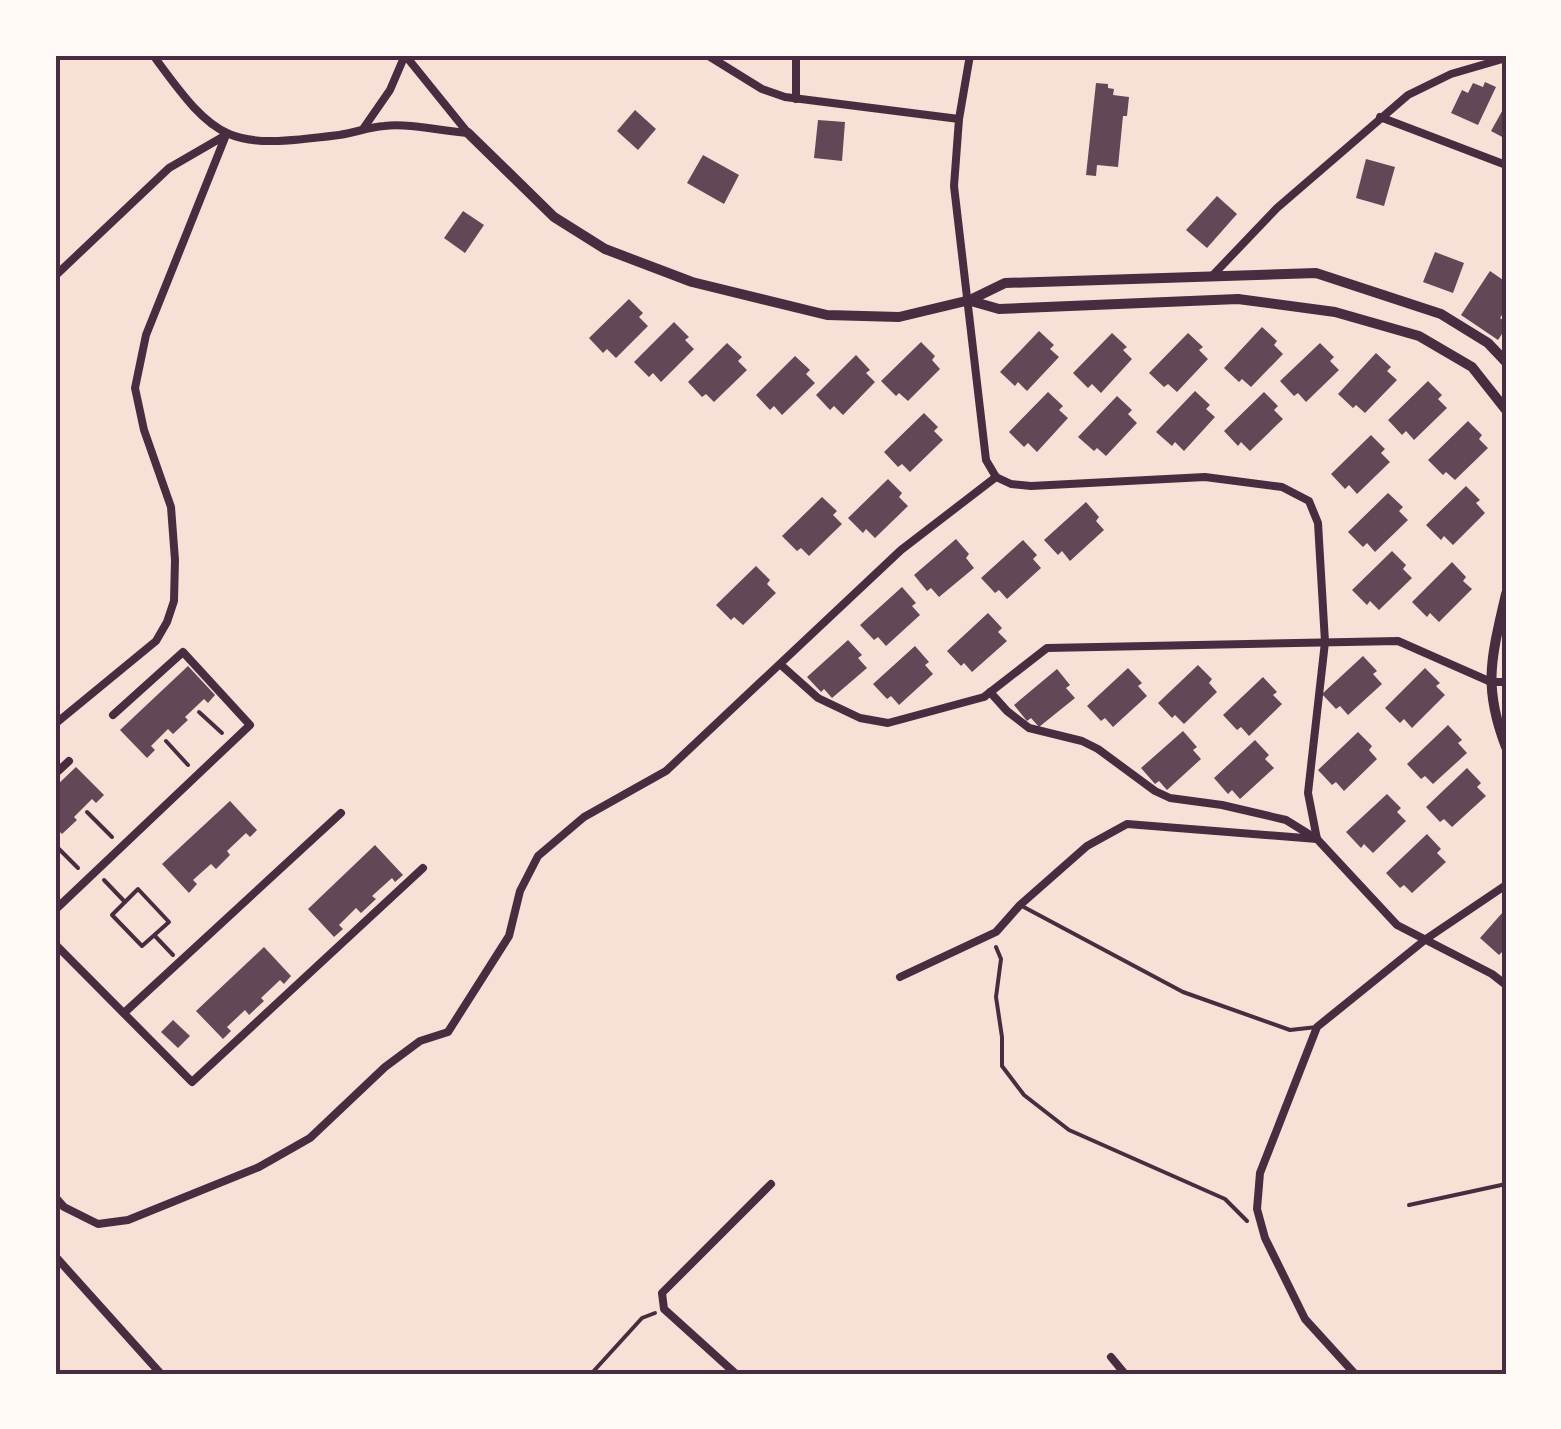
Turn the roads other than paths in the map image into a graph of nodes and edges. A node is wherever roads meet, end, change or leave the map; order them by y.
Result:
1 (154, 55) edge
2 (405, 55) edge
3 (707, 55) edge
4 (796, 55) edge
5 (970, 55) edge
6 (1506, 58) edge
7 (796, 99) junction
8 (1380, 117) junction
9 (959, 119) junction
10 (361, 130) junction
11 (468, 133) junction
12 (226, 135) junction
13 (1506, 165) edge
14 (1213, 275) junction
15 (55, 276) edge
16 (970, 300) junction
17 (1506, 362) edge
18 (1506, 410) edge
19 (996, 477) junction
20 (1506, 594) edge
21 (1325, 642) junction
22 (781, 664) junction
23 (1491, 682) junction
24 (1506, 682) edge
25 (990, 692) junction
26 (113, 716) dead end
27 (55, 724) edge
28 (1506, 747) edge
29 (69, 761) dead end
30 (55, 774) edge
31 (341, 812) dead end
32 (1317, 839) junction
33 (423, 868) dead end
34 (1506, 885) edge
35 (1020, 905) junction
36 (55, 910) edge
37 (1426, 939) junction
38 (55, 944) edge
39 (900, 977) dead end
40 (1506, 985) edge
41 (124, 1013) junction
42 (1317, 1027) junction
43 (772, 1184) dead end
44 (55, 1197) edge
45 (55, 1256) edge
46 (1111, 1357) dead end
47 (161, 1374) edge
48 (736, 1374) edge
49 (1125, 1374) edge
50 (1356, 1374) edge

1 - 12 street
2 - 10 street
2 - 11 street
3 - 7 street
4 - 7 street
5 - 9 street
6 - 8 street
7 - 9 street
8 - 13 street
8 - 14 street
9 - 16 street
10 - 11 street
10 - 12 street
11 - 16 street
12 - 15 street
12 - 27 street
14 - 16 street
14 - 17 street
16 - 18 street
16 - 19 street
19 - 21 street
19 - 22 street
20 - 23 street
21 - 23 street
21 - 25 street
21 - 32 street
22 - 25 street
22 - 44 street
23 - 24 street
23 - 28 street
25 - 32 street
26 - 36 street
29 - 30 street
31 - 41 street
32 - 35 street
32 - 37 street
33 - 41 street
34 - 37 street
35 - 39 street
35 - 42 lane
37 - 40 street
37 - 42 street
38 - 41 street
42 - 50 street
43 - 48 street
45 - 47 street
46 - 49 street

